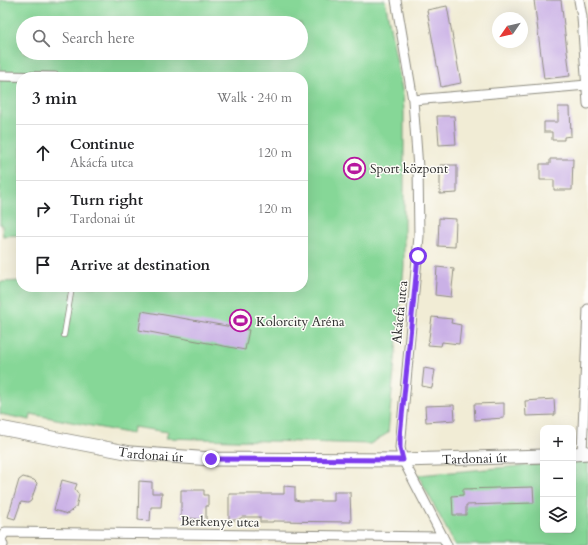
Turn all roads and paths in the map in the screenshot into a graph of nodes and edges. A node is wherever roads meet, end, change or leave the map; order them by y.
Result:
1 (396, 0) edge
2 (579, 0) edge
3 (585, 16) edge
4 (0, 76) edge
5 (16, 76) edge
6 (587, 85) junction
7 (413, 100) junction
8 (588, 104) edge
9 (71, 292) edge
10 (588, 309) edge
11 (64, 334) dead end
12 (0, 428) edge
13 (581, 453) edge
14 (540, 456) edge
15 (403, 460) junction
16 (445, 541) edge
17 (2, 542) edge

1 - 7 street, Akácfa utca
2 - 3 street
3 - 6 street
4 - 5 street
6 - 7 street
6 - 8 street
7 - 15 street, Akácfa utca
9 - 11 lane
10 - 13 street
12 - 15 street, Tardonai út
14 - 15 street, Tardonai út
15 - 16 street, Akácfa utca
16 - 17 street, Berkenye utca

